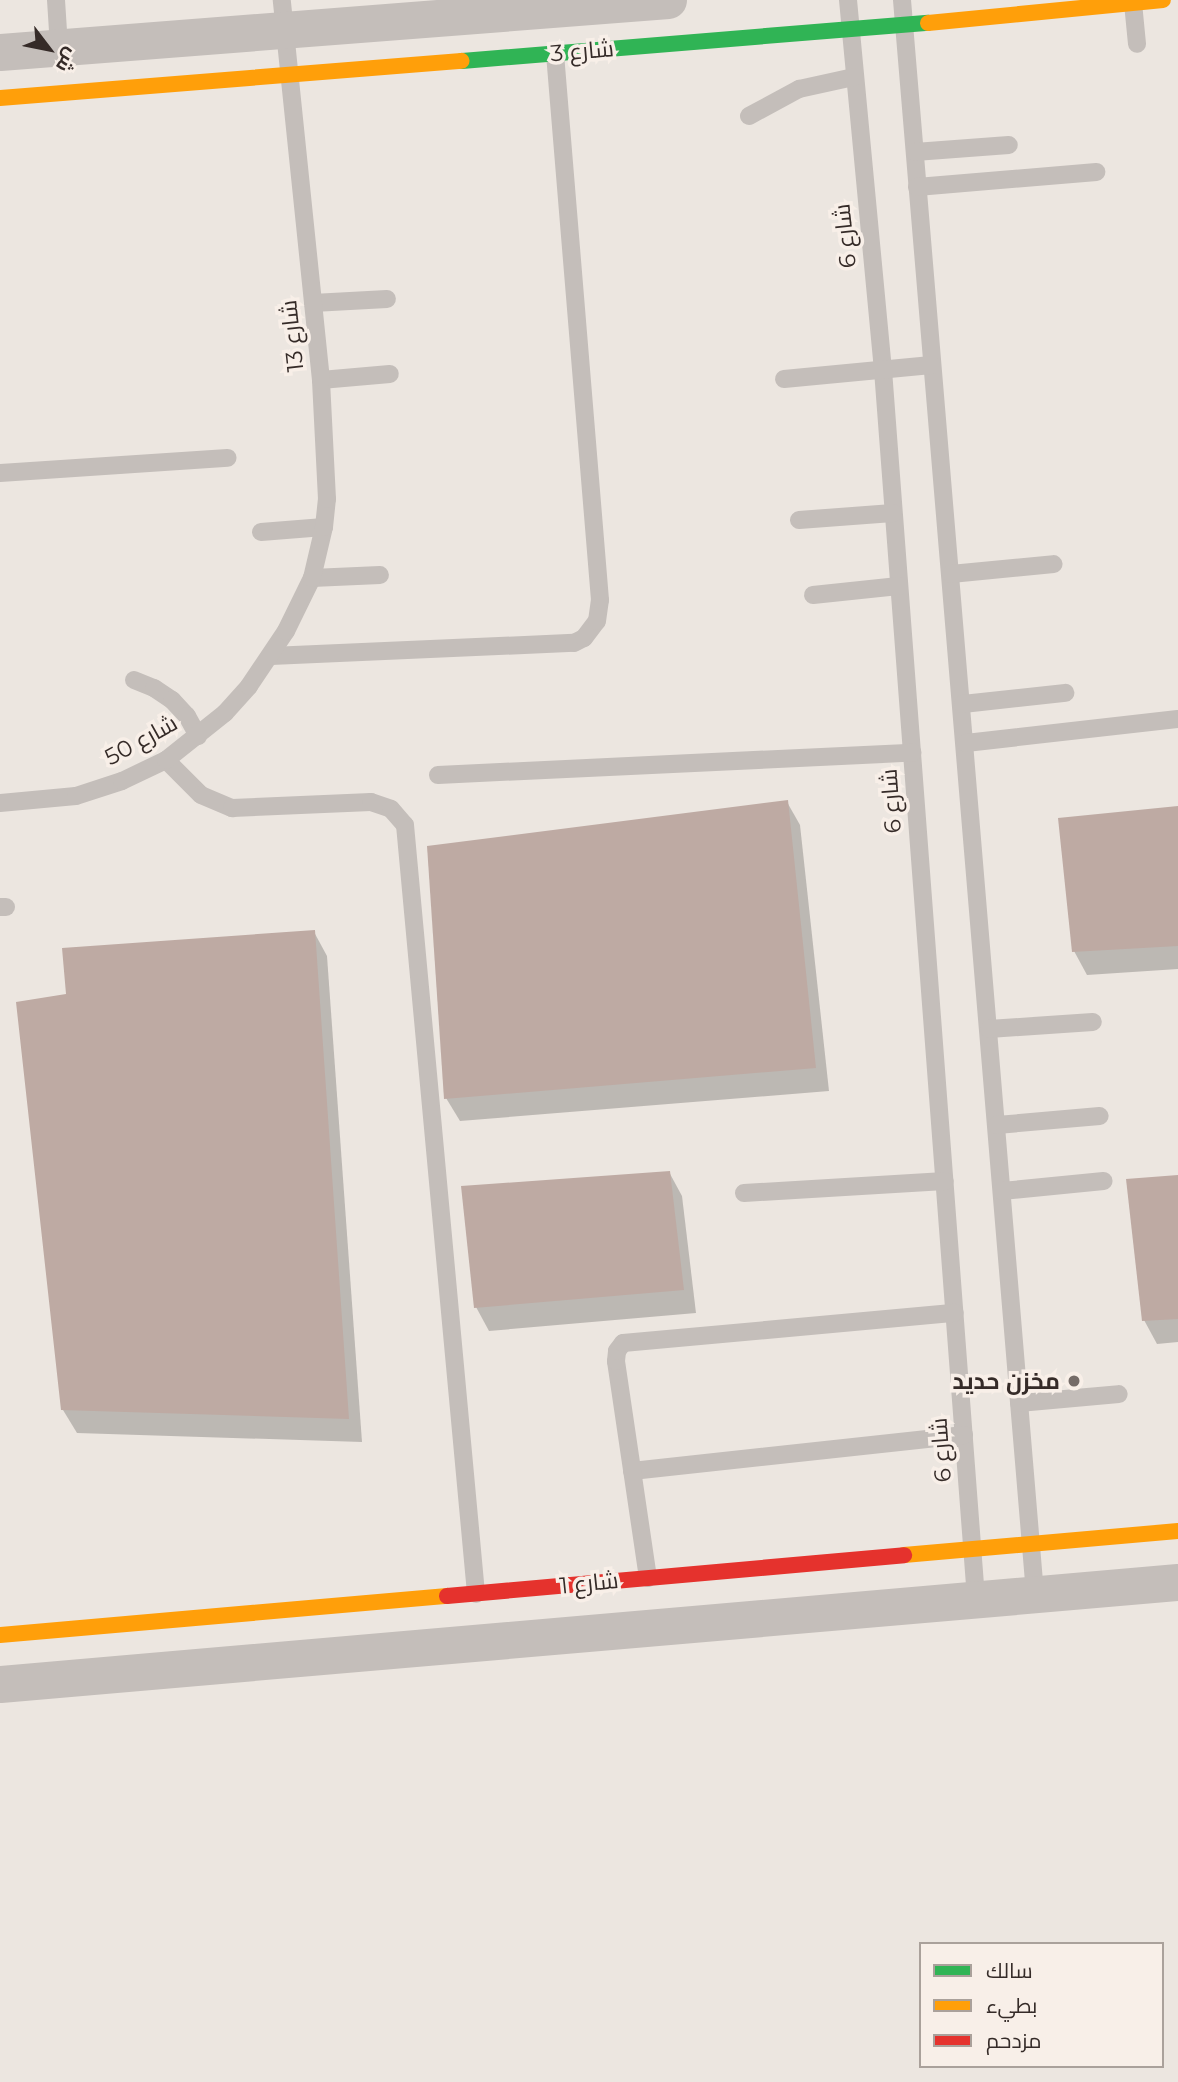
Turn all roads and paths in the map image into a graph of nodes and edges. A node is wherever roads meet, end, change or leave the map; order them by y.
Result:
1 (56, 0) edge
2 (668, 0) edge
3 (848, 0) edge
4 (902, 0) edge
5 (1163, 0) edge
6 (1133, 3) junction
7 (560, 4) edge
8 (283, 14) edge
9 (904, 24) junction
10 (850, 29) junction
11 (1137, 44) dead end
12 (59, 47) junction
13 (0, 52) edge
14 (555, 54) junction
15 (289, 73) junction
16 (854, 77) junction
17 (0, 98) edge
18 (748, 116) dead end
19 (1009, 145) dead end
20 (915, 152) junction
21 (1096, 172) dead end
22 (917, 187) junction
23 (387, 299) dead end
24 (313, 303) junction
25 (931, 365) junction
26 (883, 370) junction
27 (390, 374) dead end
28 (784, 379) dead end
29 (321, 380) junction
30 (229, 458) dead end
31 (0, 473) edge
32 (893, 513) junction
33 (799, 520) dead end
34 (324, 527) junction
35 (261, 532) dead end
36 (1054, 564) dead end
37 (951, 574) junction
38 (380, 575) dead end
39 (312, 578) junction
40 (899, 586) junction
41 (813, 595) dead end
42 (271, 656) junction
43 (134, 680) dead end
44 (1065, 693) dead end
45 (963, 705) junction
46 (1178, 719) edge
47 (198, 736) junction
48 (967, 743) junction
49 (912, 753) junction
50 (166, 760) junction
51 (438, 775) dead end
52 (0, 803) edge
53 (1093, 1022) dead end
54 (989, 1029) junction
55 (1100, 1116) dead end
56 (997, 1125) junction
57 (945, 1181) junction
58 (1104, 1181) dead end
59 (1002, 1191) junction
60 (744, 1193) dead end
61 (955, 1313) junction
62 (1119, 1394) dead end
63 (1019, 1403) junction
64 (964, 1435) junction
65 (632, 1471) junction
66 (1178, 1531) edge
67 (1030, 1546) junction
68 (973, 1551) junction
69 (648, 1578) junction
70 (1178, 1582) edge
71 (590, 1583) junction
72 (1035, 1593) junction
73 (476, 1594) junction
74 (976, 1598) junction
75 (593, 1632) junction
76 (0, 1635) edge
77 (0, 1684) edge

1 - 12 lane
2 - 7 street, شارع 3
3 - 10 lane, شارع 6
4 - 9 lane
5 - 6 street, شارع 3
6 - 9 street, شارع 3
6 - 11 lane
7 - 8 street, شارع 3
8 - 12 street, شارع 3
8 - 15 lane, شارع 13
9 - 10 street, شارع 3
9 - 20 lane
10 - 14 street, شارع 3
10 - 16 lane, شارع 6
12 - 13 street, شارع 3
14 - 15 street, شارع 3
14 - 42 lane
15 - 17 street, شارع 3
15 - 24 lane, شارع 13
16 - 18 lane
16 - 26 lane, شارع 6
19 - 20 lane
20 - 22 lane
21 - 22 lane
22 - 25 lane
23 - 24 lane
24 - 29 lane, شارع 13
25 - 26 lane
25 - 37 lane
26 - 28 lane
26 - 32 lane, شارع 6
27 - 29 lane
29 - 34 lane, شارع 13
30 - 31 lane
32 - 33 lane
32 - 40 lane, شارع 6
34 - 35 lane
34 - 39 lane, شارع 13
36 - 37 lane
37 - 45 lane
38 - 39 lane
39 - 42 lane, شارع 13
40 - 41 lane
40 - 49 lane, شارع 6
42 - 47 lane, شارع 50
43 - 47 lane
44 - 45 lane
45 - 48 lane
46 - 48 lane
47 - 50 lane, شارع 50
48 - 54 lane
49 - 51 lane
49 - 57 lane, شارع 6
50 - 52 lane, شارع 50
50 - 73 lane
53 - 54 lane
54 - 56 lane
55 - 56 lane
56 - 59 lane
57 - 60 lane
57 - 61 lane, شارع 6
58 - 59 lane
59 - 63 lane
61 - 64 lane, شارع 6
61 - 65 lane
62 - 63 lane
63 - 67 lane
64 - 65 lane
64 - 68 lane, شارع 6
65 - 69 lane
66 - 67 street, شارع 1
67 - 68 street, شارع 1
67 - 72 lane
68 - 69 street, شارع 1
68 - 74 lane, شارع 6
69 - 71 street, شارع 1
70 - 72 street
71 - 73 street, شارع 1
71 - 75 street
72 - 74 street
73 - 76 street, شارع 1
74 - 75 street
75 - 77 street

